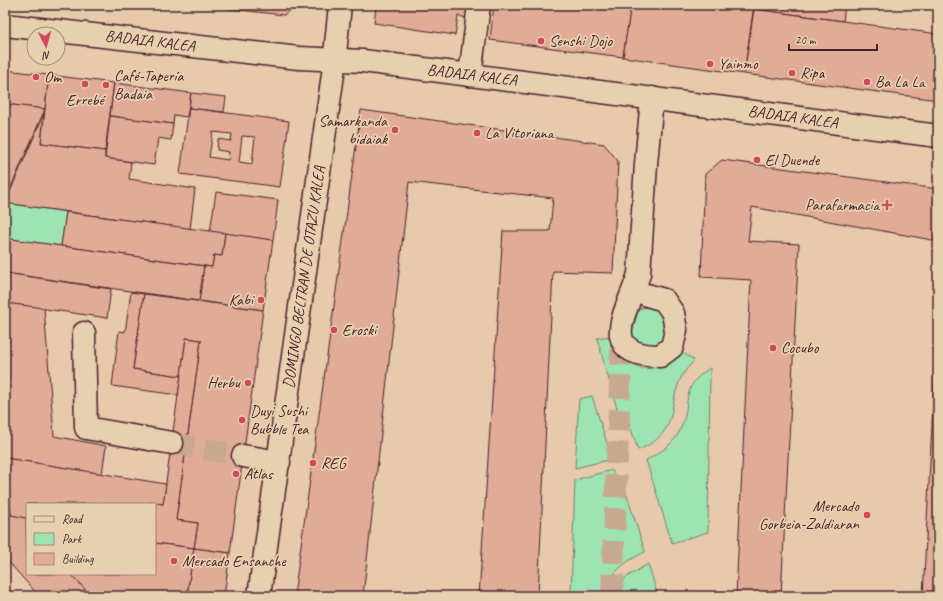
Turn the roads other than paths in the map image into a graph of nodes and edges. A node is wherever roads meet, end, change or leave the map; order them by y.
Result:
1 (340, 5) edge
2 (479, 5) edge
3 (5, 25) edge
4 (334, 59) junction
5 (470, 75) junction
6 (652, 98) junction
7 (938, 136) edge
8 (647, 295) dead end
9 (84, 333) dead end
10 (172, 443) tunnel mouth
11 (243, 456) tunnel mouth
12 (279, 462) junction
13 (259, 596) edge

1 - 4 street, DOMINGO BELTRAN DE OTAZU KALEA
2 - 5 street
3 - 4 street, BADAIA KALEA
4 - 5 street, BADAIA KALEA
4 - 12 street, DOMINGO BELTRAN DE OTAZU KALEA
5 - 6 street, BADAIA KALEA
6 - 7 street, BADAIA KALEA
6 - 8 street
9 - 10 street
11 - 12 street
12 - 13 street, DOMINGO BELTRAN DE OTAZU KALEA

